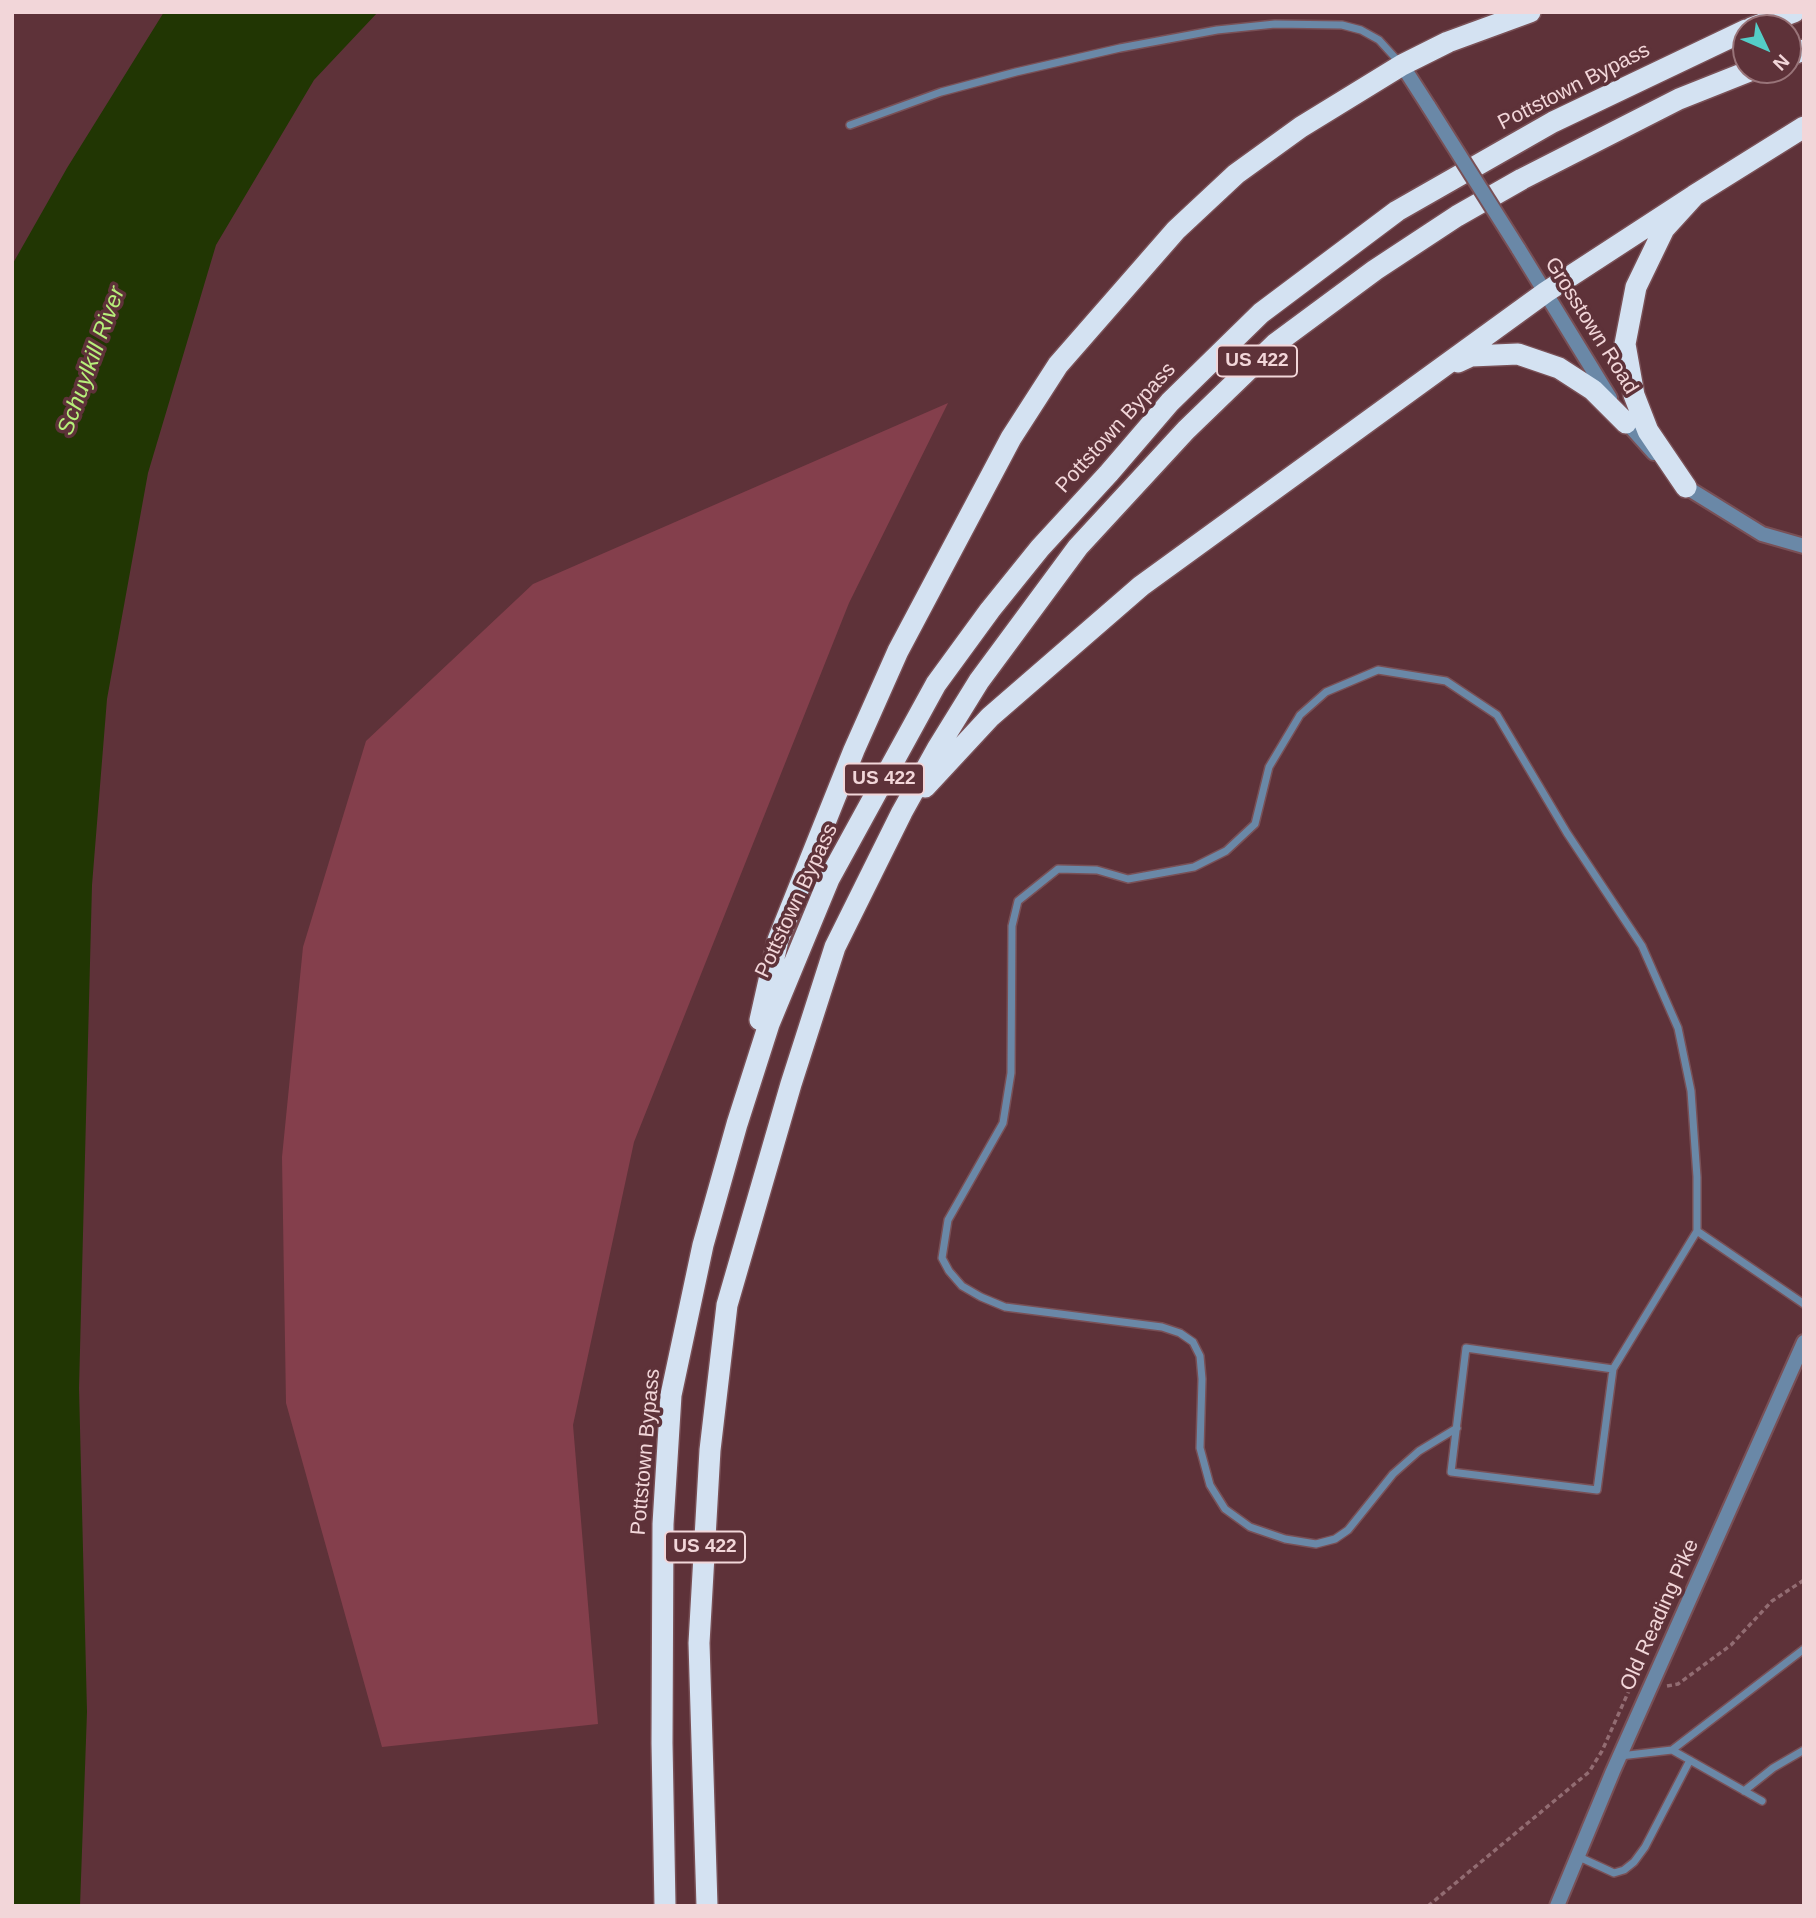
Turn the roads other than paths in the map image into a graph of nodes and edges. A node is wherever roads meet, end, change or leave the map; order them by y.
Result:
1 (1530, 12) edge
2 (1732, 37) edge
3 (1402, 65) junction
4 (1732, 78) edge
5 (850, 125) dead end
6 (1804, 127) edge
7 (1695, 195) junction
8 (1546, 292) junction
9 (1431, 376) junction
10 (1626, 423) junction
11 (1686, 487) junction
12 (1804, 546) edge
13 (902, 812) junction
14 (737, 1124) junction
15 (1697, 1231) junction
16 (1804, 1304) edge
17 (1804, 1342) edge
18 (1613, 1369) junction
19 (1457, 1428) junction
20 (1804, 1649) edge
21 (1672, 1750) junction
22 (1804, 1751) edge
23 (1620, 1756) junction
24 (1690, 1760) junction
25 (1744, 1791) junction
26 (1762, 1801) dead end
27 (1577, 1856) junction
28 (665, 1906) edge
29 (706, 1906) edge
30 (1557, 1906) edge

1 - 3 highway
2 - 14 highway, Pottstown Bypass / US 422
3 - 5 lane
3 - 8 street, Grosstown Road, bridge
3 - 14 highway
4 - 13 highway, US 422
6 - 7 highway
7 - 8 highway
7 - 11 highway
8 - 9 highway
8 - 10 street, Grosstown Road
9 - 10 highway
9 - 13 highway
10 - 11 street, Grosstown Road
11 - 12 street, Grosstown Road
13 - 29 highway, US 422
14 - 28 highway, Pottstown Bypass / US 422
15 - 16 lane
15 - 18 lane
15 - 19 lane
17 - 23 street, Old Reading Pike
18 - 19 lane
18 - 19 lane
20 - 21 lane
21 - 23 lane
21 - 24 lane
22 - 25 lane
23 - 27 street, Old Reading Pike
24 - 25 lane
24 - 27 lane
25 - 26 lane
27 - 30 street, Old Reading Pike

